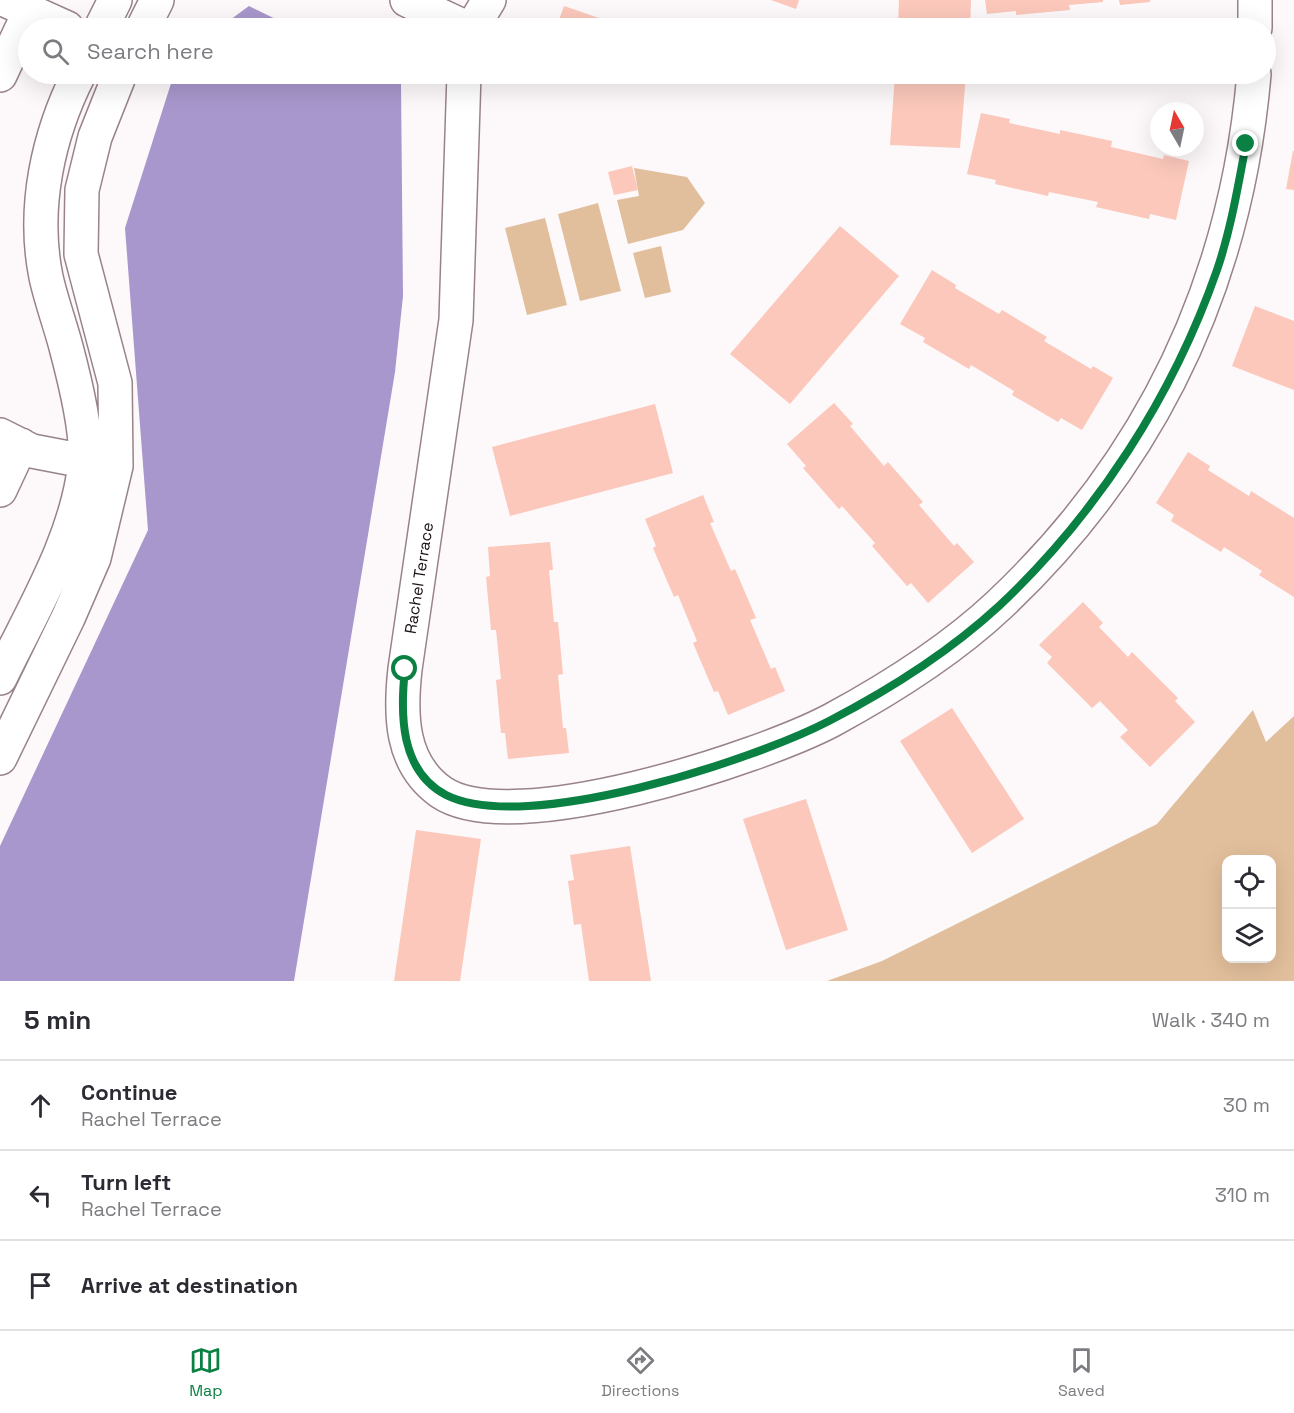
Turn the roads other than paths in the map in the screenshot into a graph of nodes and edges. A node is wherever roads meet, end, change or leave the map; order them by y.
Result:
1 (115, 0) edge
2 (157, 0) edge
3 (406, 0) edge
4 (489, 0) edge
5 (1255, 0) edge
6 (18, 6) edge
7 (45, 18) edge
8 (106, 18) edge
9 (148, 18) edge
10 (445, 18) edge
11 (478, 18) edge
12 (1255, 18) edge
13 (0, 75) edge
14 (74, 84) edge
15 (116, 84) edge
16 (464, 84) edge
17 (1253, 84) edge
18 (10, 440) edge
19 (100, 464) junction
20 (0, 490) edge
21 (0, 678) edge
22 (0, 759) edge

1 - 8 street
2 - 9 street
3 - 10 street
4 - 11 street
5 - 12 street
6 - 7 street
6 - 13 street
14 - 19 street
15 - 19 street
16 - 17 street, Rachel Terrace
18 - 19 street
18 - 20 street
19 - 21 street
19 - 22 street

